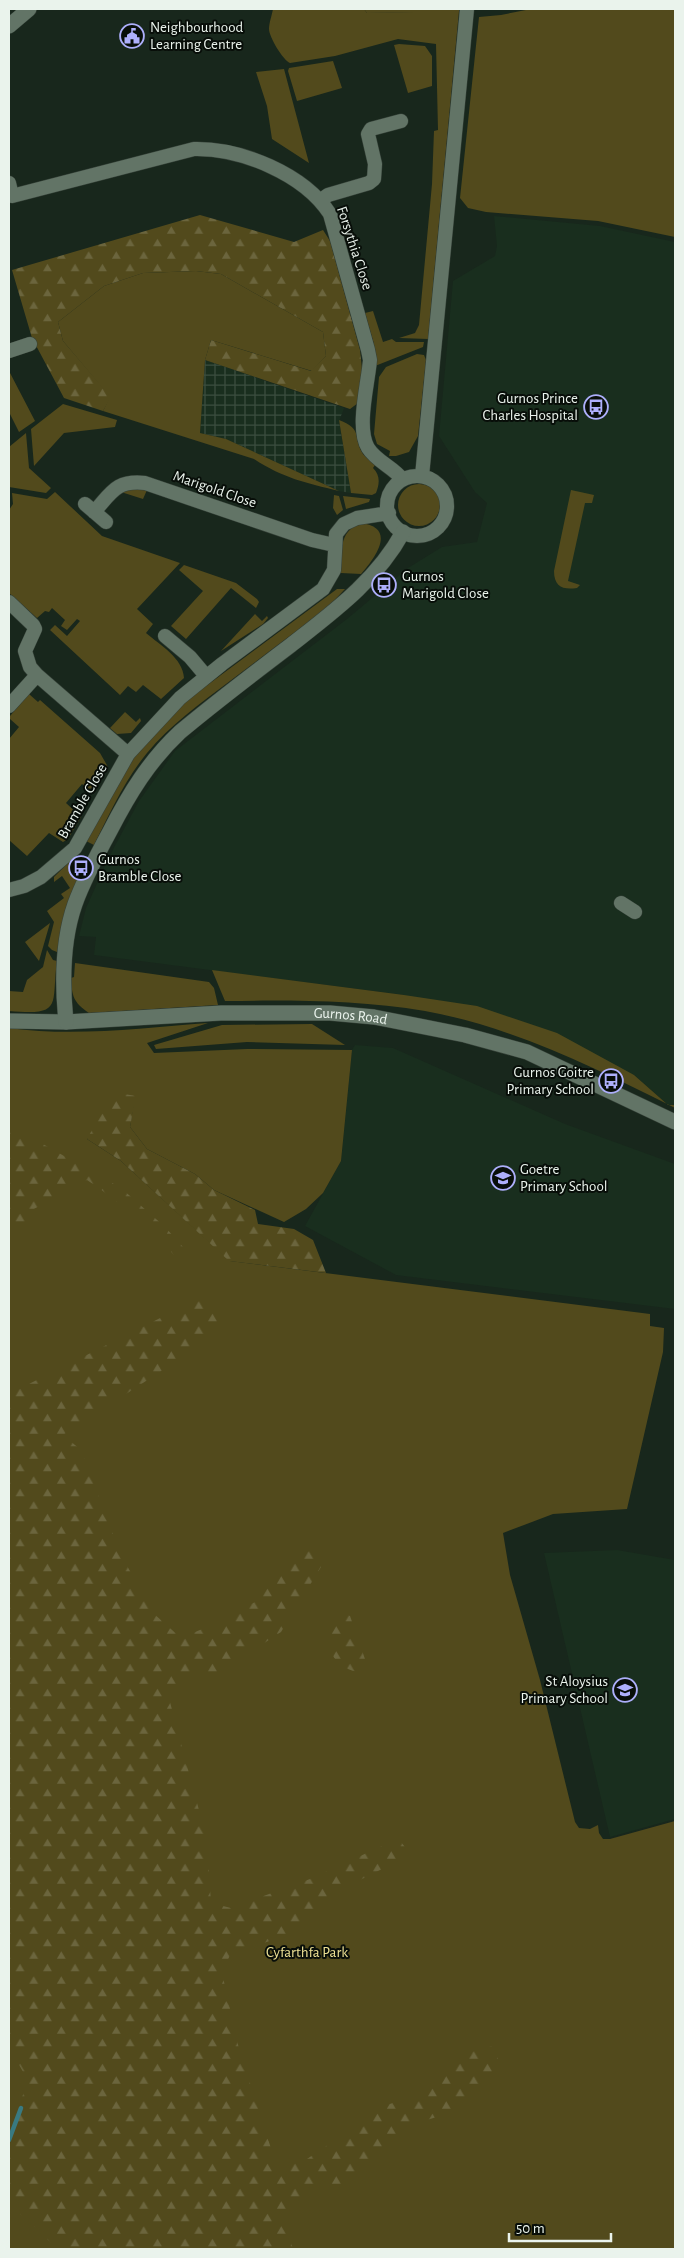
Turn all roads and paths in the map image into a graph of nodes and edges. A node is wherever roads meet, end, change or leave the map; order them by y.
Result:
1 (29, 9) edge
2 (467, 9) edge
3 (9, 26) edge
4 (401, 121) dead end
5 (9, 183) edge
6 (321, 200) junction
7 (30, 344) dead end
8 (9, 351) edge
9 (422, 476) junction
10 (402, 479) junction
11 (389, 513) junction
12 (106, 522) dead end
13 (403, 532) junction
14 (334, 545) junction
15 (9, 602) edge
16 (165, 636) dead end
17 (37, 675) junction
18 (206, 676) junction
19 (9, 706) edge
20 (128, 754) junction
21 (9, 890) edge
22 (621, 903) dead end
23 (635, 912) dead end
24 (9, 1021) edge
25 (66, 1022) junction
26 (675, 1122) edge

1 - 3 street
2 - 9 street
4 - 6 street
5 - 6 street, Forsythia Close
6 - 10 street, Forsythia Close
7 - 8 street
9 - 10 street
9 - 13 street
10 - 11 street
11 - 13 street
11 - 14 street
12 - 14 street, Marigold Close
13 - 25 street
14 - 18 street, Bramble Close
15 - 17 street
16 - 18 street
17 - 19 street
17 - 20 street
18 - 20 street, Bramble Close
20 - 21 street, Bramble Close
22 - 23 street
24 - 25 street, Gurnos Road
25 - 26 street, Gurnos Road

